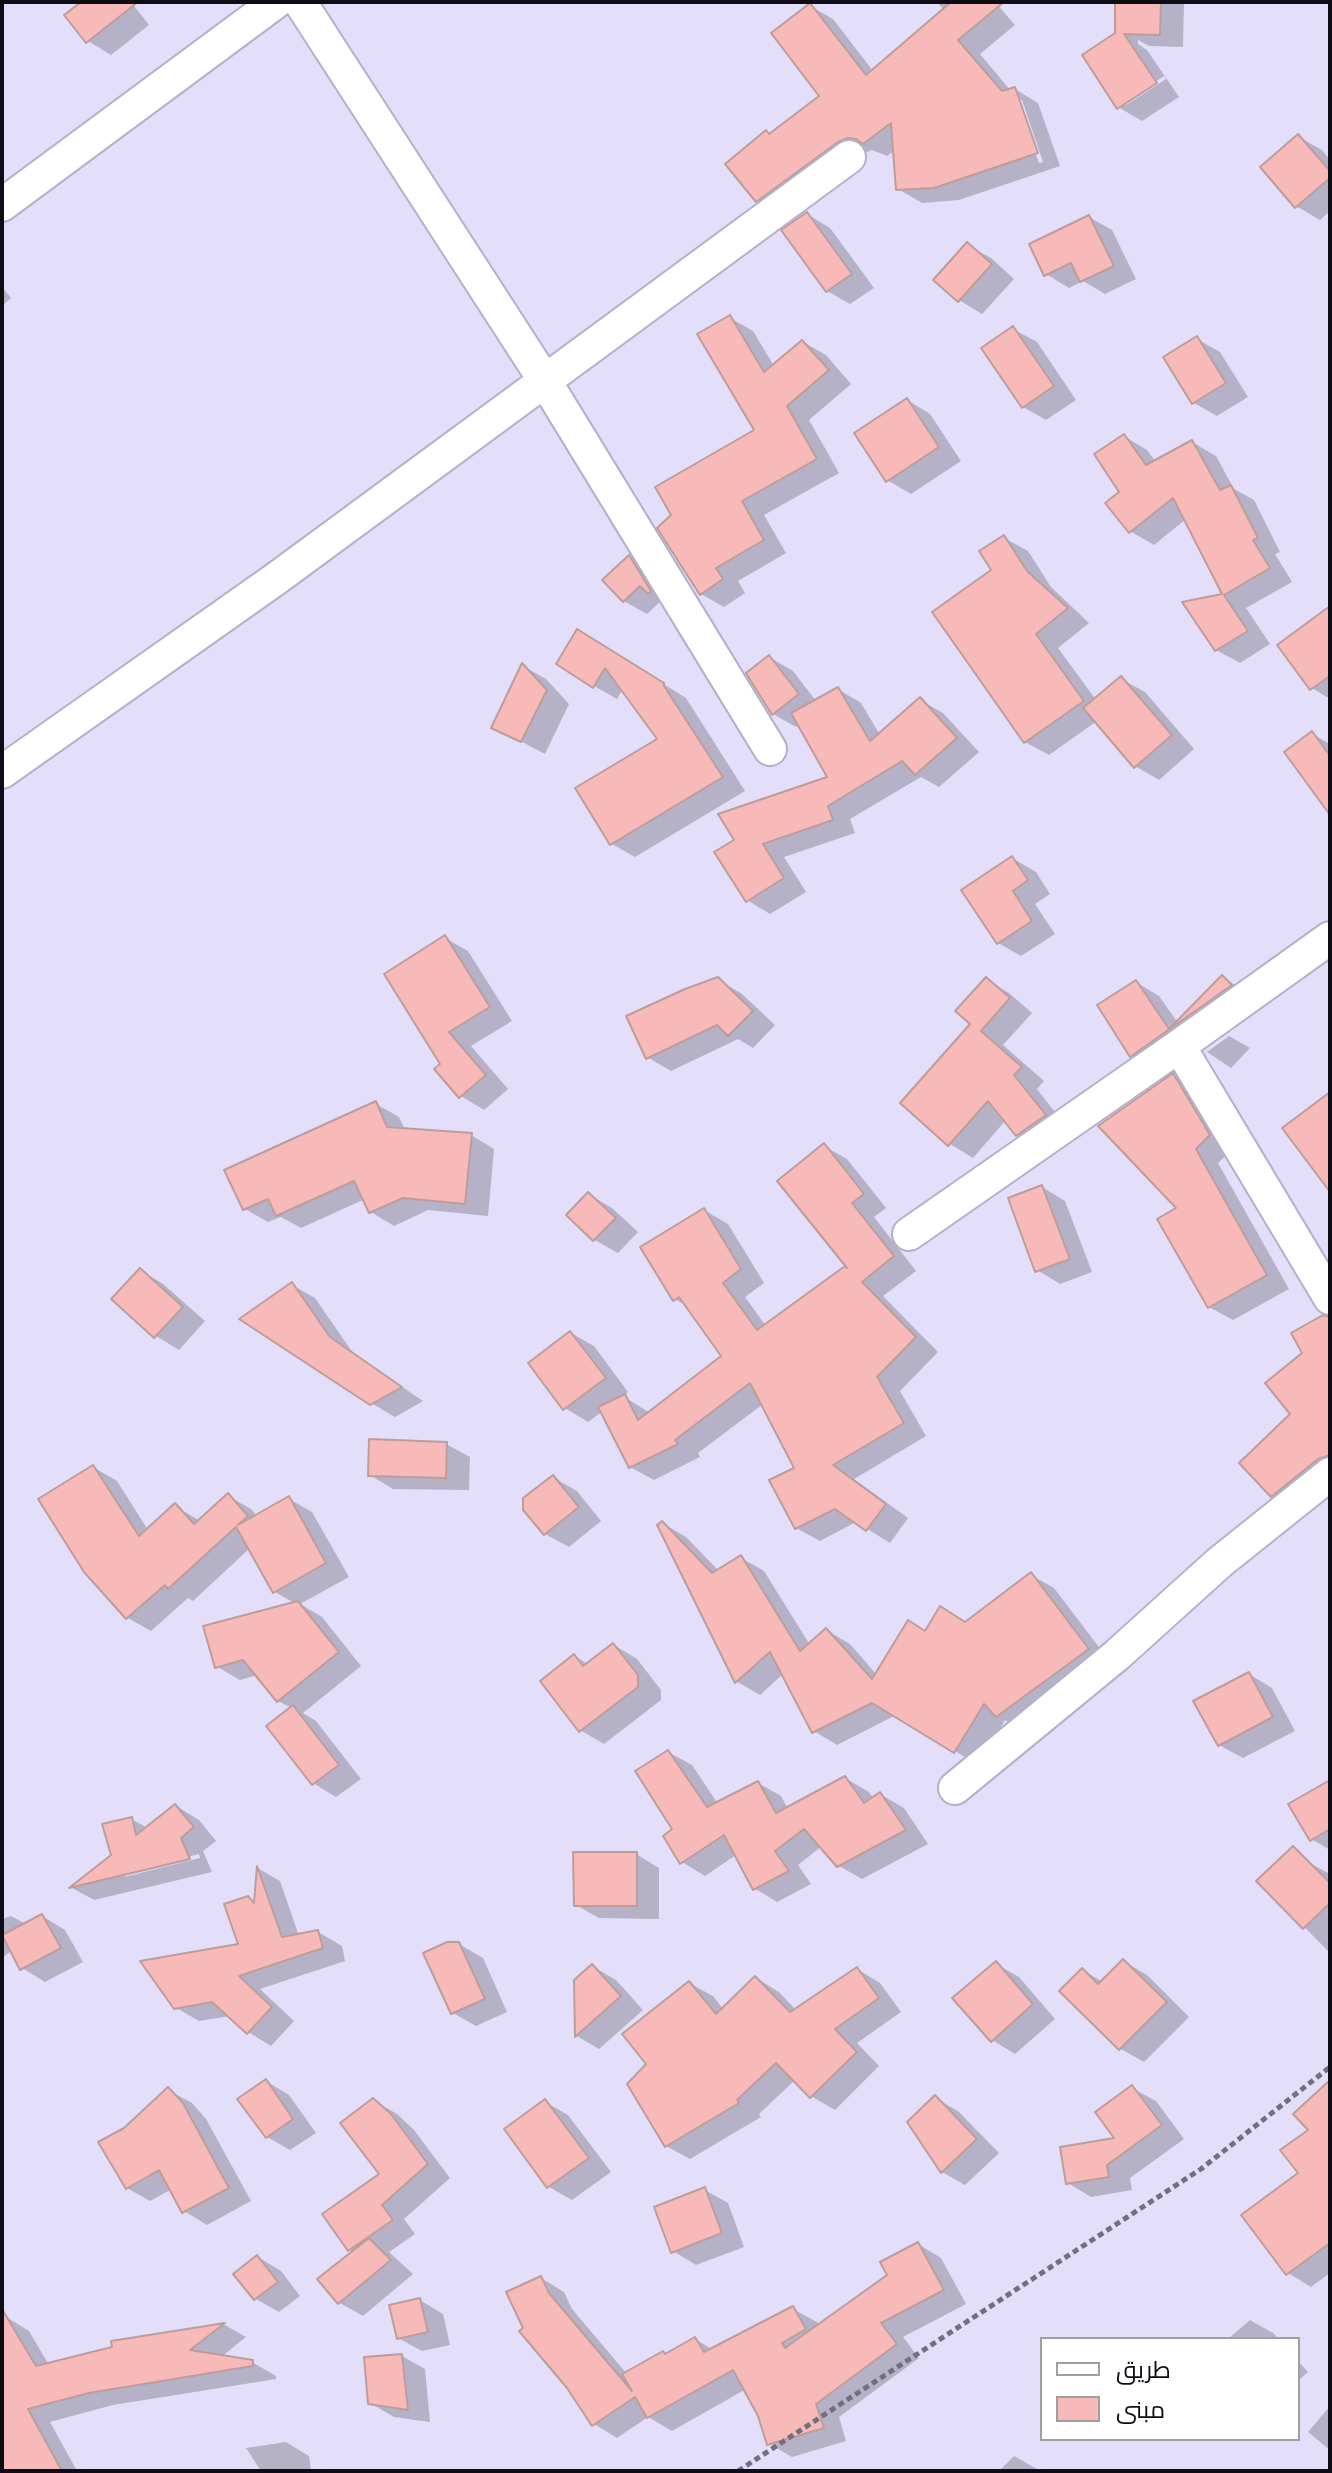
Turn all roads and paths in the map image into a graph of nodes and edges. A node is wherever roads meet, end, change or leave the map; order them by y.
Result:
1 (276, 2) edge
2 (300, 2) edge
3 (849, 157) dead end
4 (2, 205) edge
5 (545, 381) junction
6 (770, 749) dead end
7 (2, 772) edge
8 (1330, 938) edge
9 (1179, 1046) junction
10 (909, 1234) dead end
11 (1330, 1298) edge
12 (1330, 1474) edge
13 (955, 1788) dead end
14 (1330, 2067) edge
15 (738, 2471) edge

1 - 4 street
2 - 5 street
3 - 5 street
5 - 6 street
5 - 7 street
8 - 9 street
9 - 10 street
9 - 11 street
12 - 13 street
14 - 15 path

